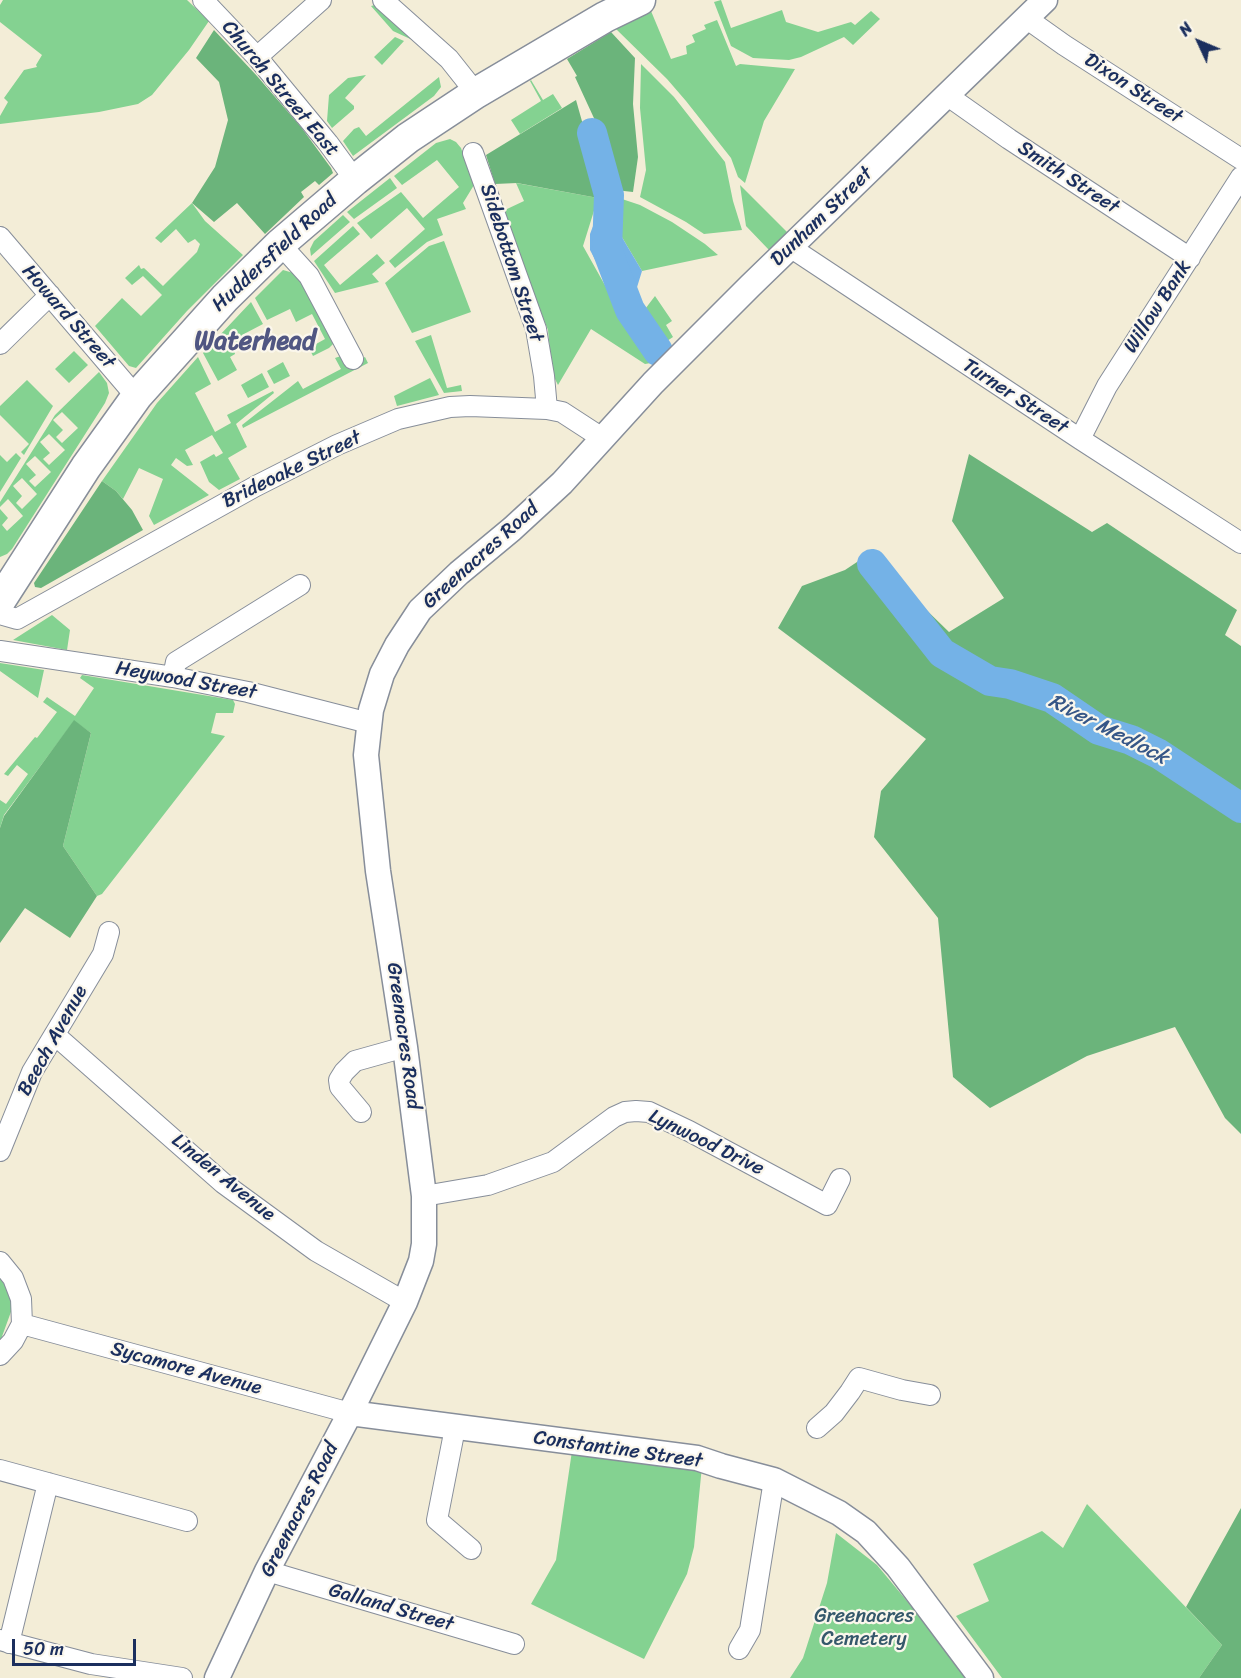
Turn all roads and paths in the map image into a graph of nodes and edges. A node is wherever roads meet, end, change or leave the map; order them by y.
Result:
1 (203, 0) edge
2 (321, 0) edge
3 (383, 0) edge
4 (640, 0) edge
5 (1045, 0) edge
6 (1026, 18) junction
7 (257, 57) junction
8 (476, 93) junction
9 (948, 96) junction
10 (473, 153) dead end
11 (1241, 159) edge
12 (1241, 177) edge
13 (355, 180) junction
14 (0, 237) edge
15 (280, 244) junction
16 (790, 247) junction
17 (1190, 258) junction
18 (50, 295) junction
19 (0, 344) edge
20 (353, 359) dead end
21 (137, 396) junction
22 (547, 409) junction
23 (602, 438) junction
24 (1080, 439) junction
25 (1241, 543) edge
26 (300, 585) dead end
27 (2, 596) edge
28 (0, 651) edge
29 (173, 676) junction
30 (369, 723) junction
31 (109, 932) dead end
32 (55, 1035) junction
33 (405, 1047) junction
34 (361, 1112) dead end
35 (0, 1151) edge
36 (840, 1179) dead end
37 (424, 1196) junction
38 (0, 1262) edge
39 (405, 1302) junction
40 (22, 1324) junction
41 (0, 1355) edge
42 (930, 1395) dead end
43 (350, 1413) junction
44 (455, 1428) junction
45 (817, 1428) dead end
46 (0, 1470) edge
47 (774, 1480) junction
48 (48, 1483) junction
49 (187, 1521) dead end
50 (471, 1549) dead end
51 (267, 1571) junction
52 (4, 1641) edge
53 (514, 1644) dead end
54 (739, 1649) dead end
55 (182, 1678) edge
56 (217, 1678) edge
57 (981, 1678) edge

1 - 7 street, Church Street East
2 - 7 street
3 - 8 street
4 - 8 main road, Huddersfield Road
5 - 6 street, Dunham Street
6 - 9 street, Dunham Street
6 - 11 street, Dixon Street
7 - 13 street, Church Street East
8 - 13 main road, Huddersfield Road
9 - 16 street, Dunham Street
9 - 17 street, Smith Street
10 - 22 street, Sidebottom Street
12 - 17 street, Willow Bank
13 - 15 main road, Huddersfield Road
14 - 18 street, Howard Street
15 - 20 street
15 - 21 main road, Huddersfield Road
16 - 23 street, Dunham Street
16 - 24 street, Turner Street
17 - 24 street, Willow Bank
18 - 19 street
18 - 21 street, Howard Street
21 - 27 main road, Huddersfield Road
22 - 23 street, Brideoake Street
22 - 27 street, Brideoake Street
23 - 30 street, Greenacres Road
24 - 25 street, Turner Street
26 - 29 street
28 - 29 street, Heywood Street
29 - 30 street, Heywood Street
30 - 33 street, Greenacres Road
31 - 32 street, Beech Avenue
32 - 35 street, Beech Avenue
32 - 39 street, Linden Avenue
33 - 34 street
33 - 37 street, Greenacres Road
36 - 37 street, Lynwood Drive
37 - 39 street, Greenacres Road
38 - 40 street
39 - 43 street, Greenacres Road
40 - 41 street
40 - 43 street, Sycamore Avenue
42 - 45 street
43 - 44 street, Constantine Street
43 - 51 street, Greenacres Road
44 - 47 street, Constantine Street
44 - 50 street
46 - 48 street
47 - 54 street
47 - 57 street, Constantine Street
48 - 49 street
48 - 52 street
51 - 53 street, Galland Street
51 - 56 street, Greenacres Road
52 - 55 street

